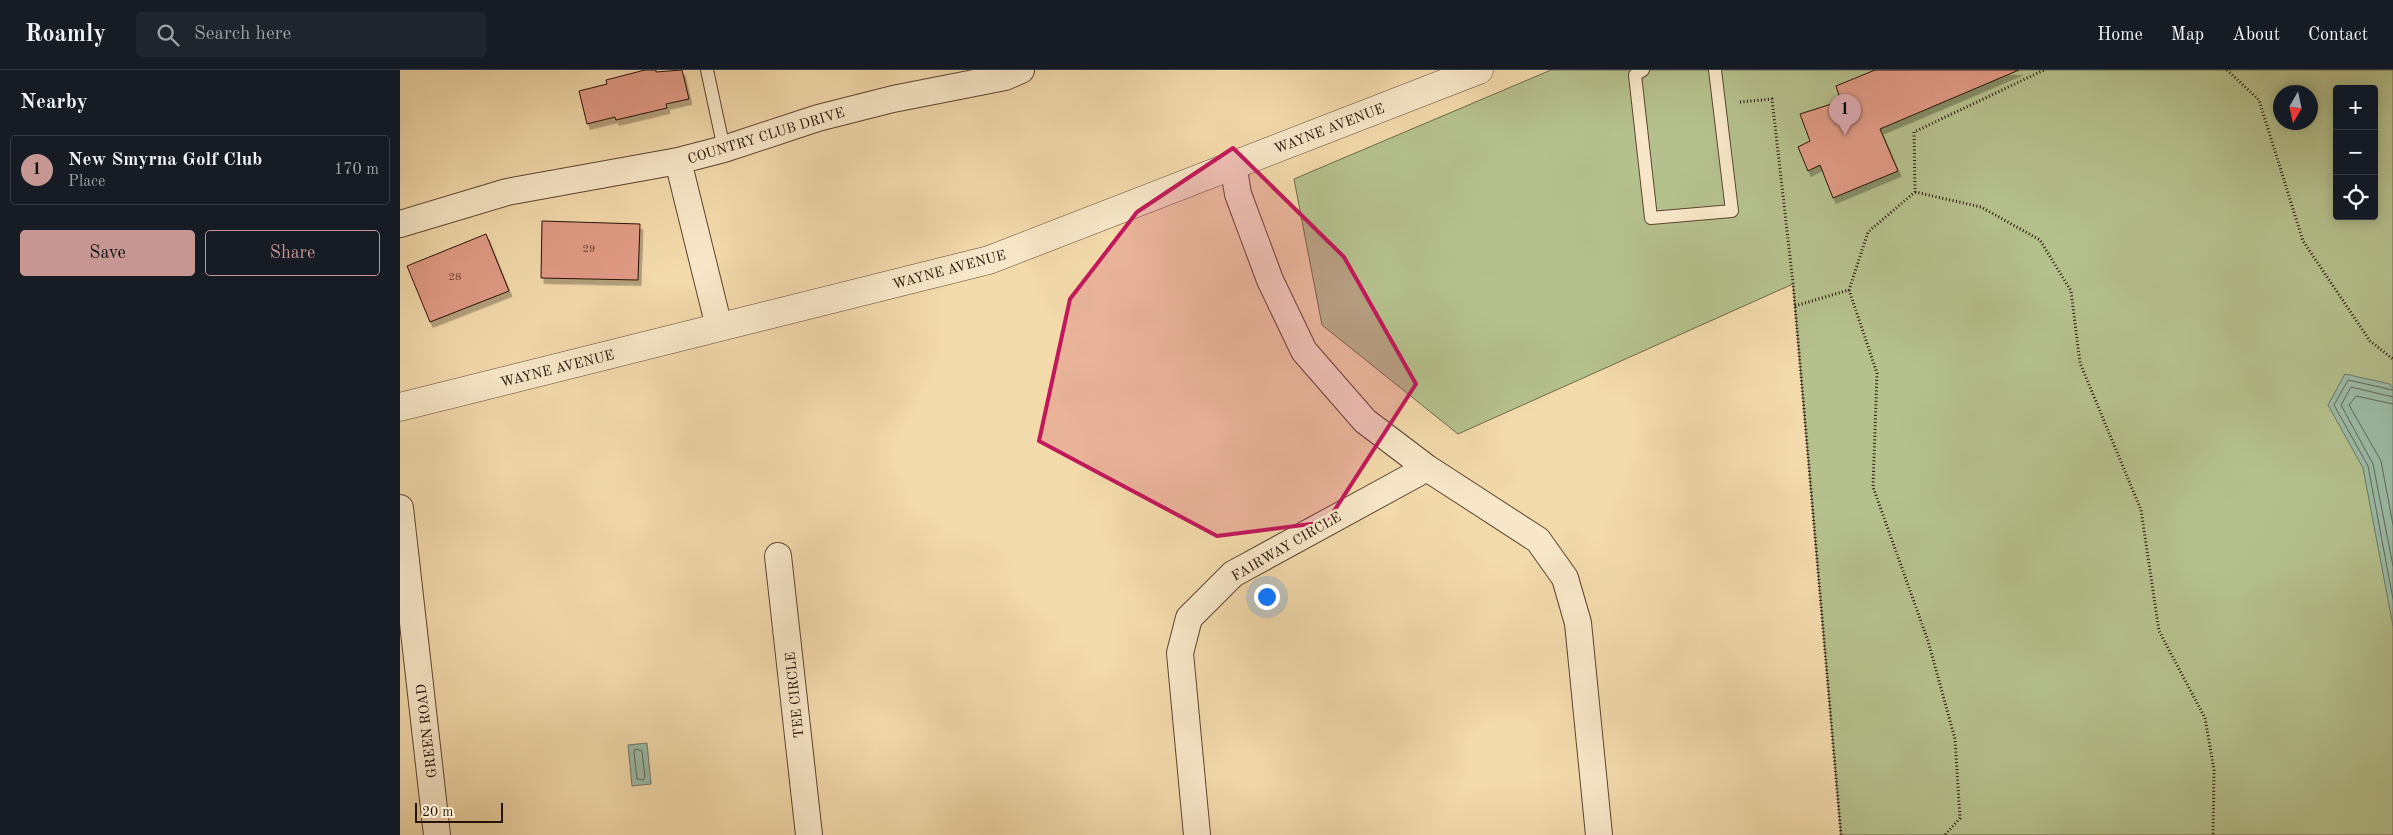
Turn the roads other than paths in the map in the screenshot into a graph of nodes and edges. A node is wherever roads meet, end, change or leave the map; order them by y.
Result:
1 (707, 70) edge
2 (1021, 70) edge
3 (1479, 70) edge
4 (1643, 70) edge
5 (1715, 70) edge
6 (724, 149) junction
7 (678, 161) junction
8 (1233, 164) junction
9 (400, 224) edge
10 (719, 328) junction
11 (400, 407) edge
12 (1427, 468) junction
13 (400, 508) edge
14 (778, 556) dead end
15 (437, 835) edge
16 (809, 835) edge
17 (1197, 835) edge
18 (1599, 835) edge

1 - 6 lane
2 - 6 street, COUNTRY CLUB DRIVE
3 - 8 street, WAYNE AVENUE
4 - 5 lane
6 - 7 street, COUNTRY CLUB DRIVE
7 - 9 street
7 - 10 street, COUNTRY CLUB DRIVE
8 - 10 street, WAYNE AVENUE
8 - 12 street
10 - 11 street, WAYNE AVENUE
12 - 17 street, FAIRWAY CIRCLE
12 - 18 street
13 - 15 street, GREEN ROAD
14 - 16 street, TEE CIRCLE

